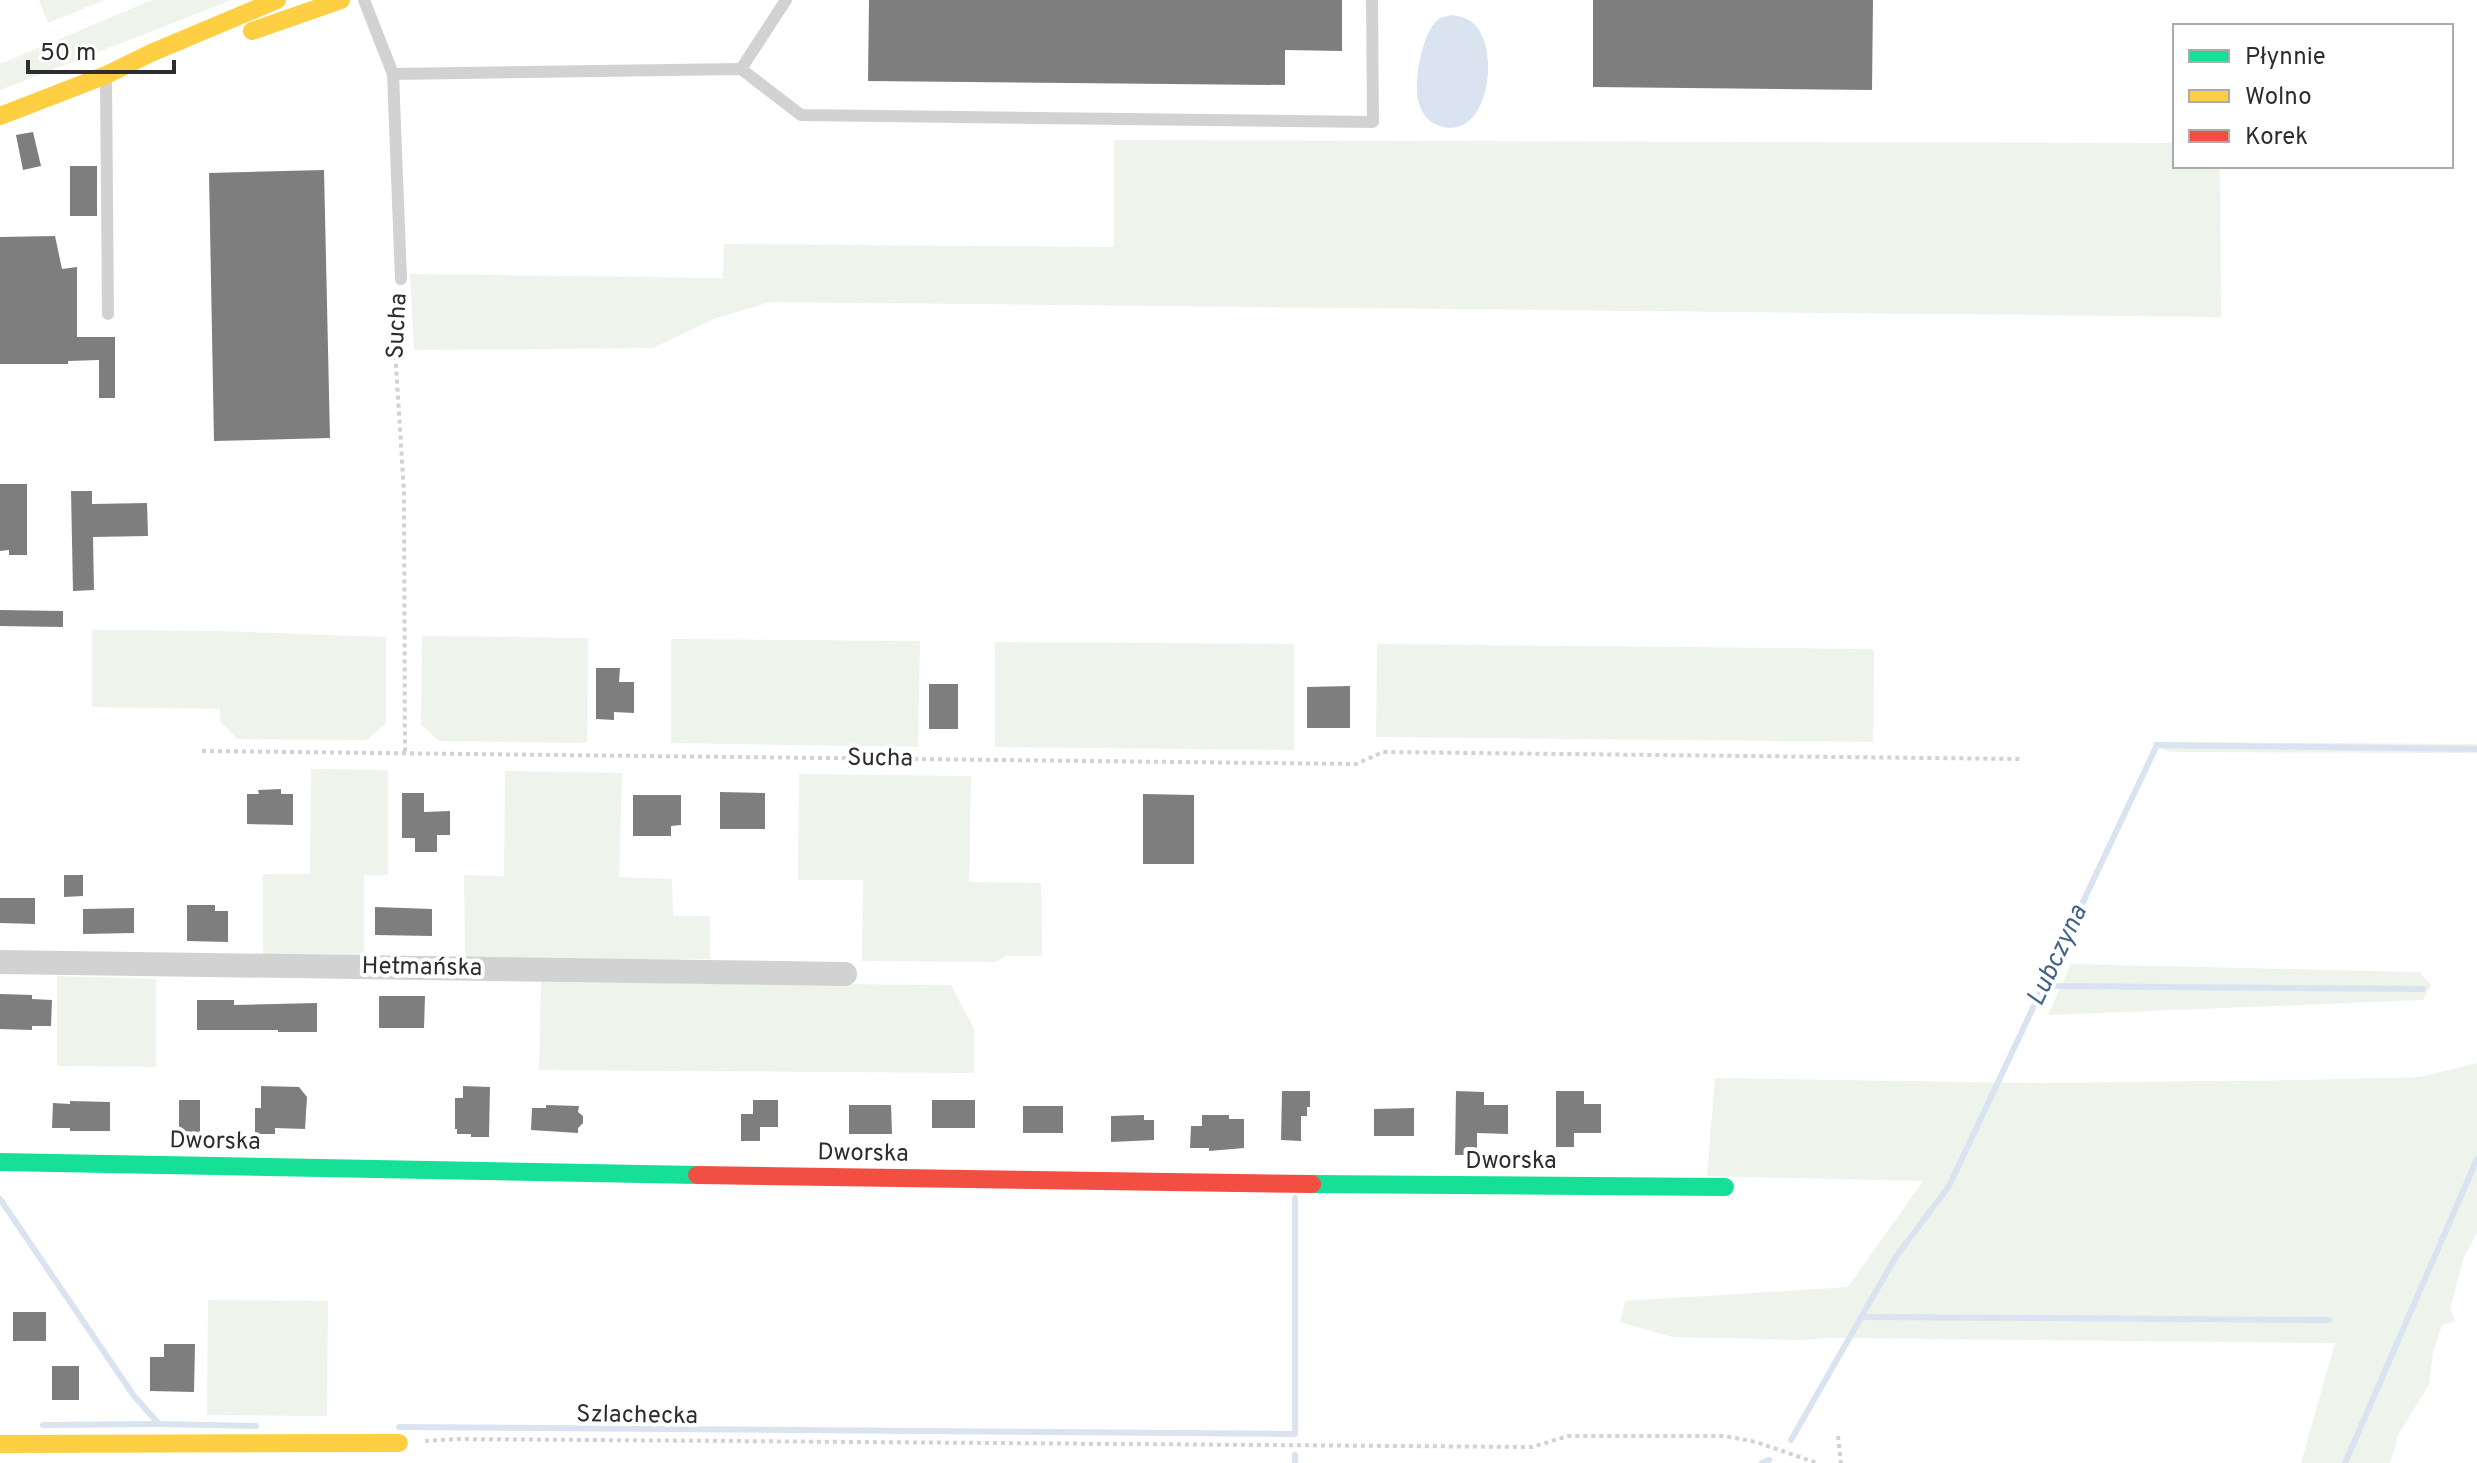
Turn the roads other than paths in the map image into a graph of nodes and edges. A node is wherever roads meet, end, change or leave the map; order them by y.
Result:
1 (277, 0) edge
2 (341, 0) edge
3 (364, 0) edge
4 (786, 0) edge
5 (1372, 0) edge
6 (741, 69) junction
7 (393, 74) junction
8 (106, 75) junction
9 (0, 116) edge
10 (401, 279) road end
11 (108, 314) dead end
12 (0, 962) edge
13 (845, 974) dead end
14 (0, 1162) edge
15 (1725, 1187) dead end
16 (399, 1443) road end
17 (0, 1444) edge

1 - 8 street
2 - 8 street
3 - 7 lane, Sucha
4 - 6 lane
5 - 6 lane
6 - 7 lane
7 - 10 lane, Sucha
8 - 9 street
8 - 11 lane
12 - 13 street, Hetmańska
14 - 15 street, Dworska
16 - 17 street

